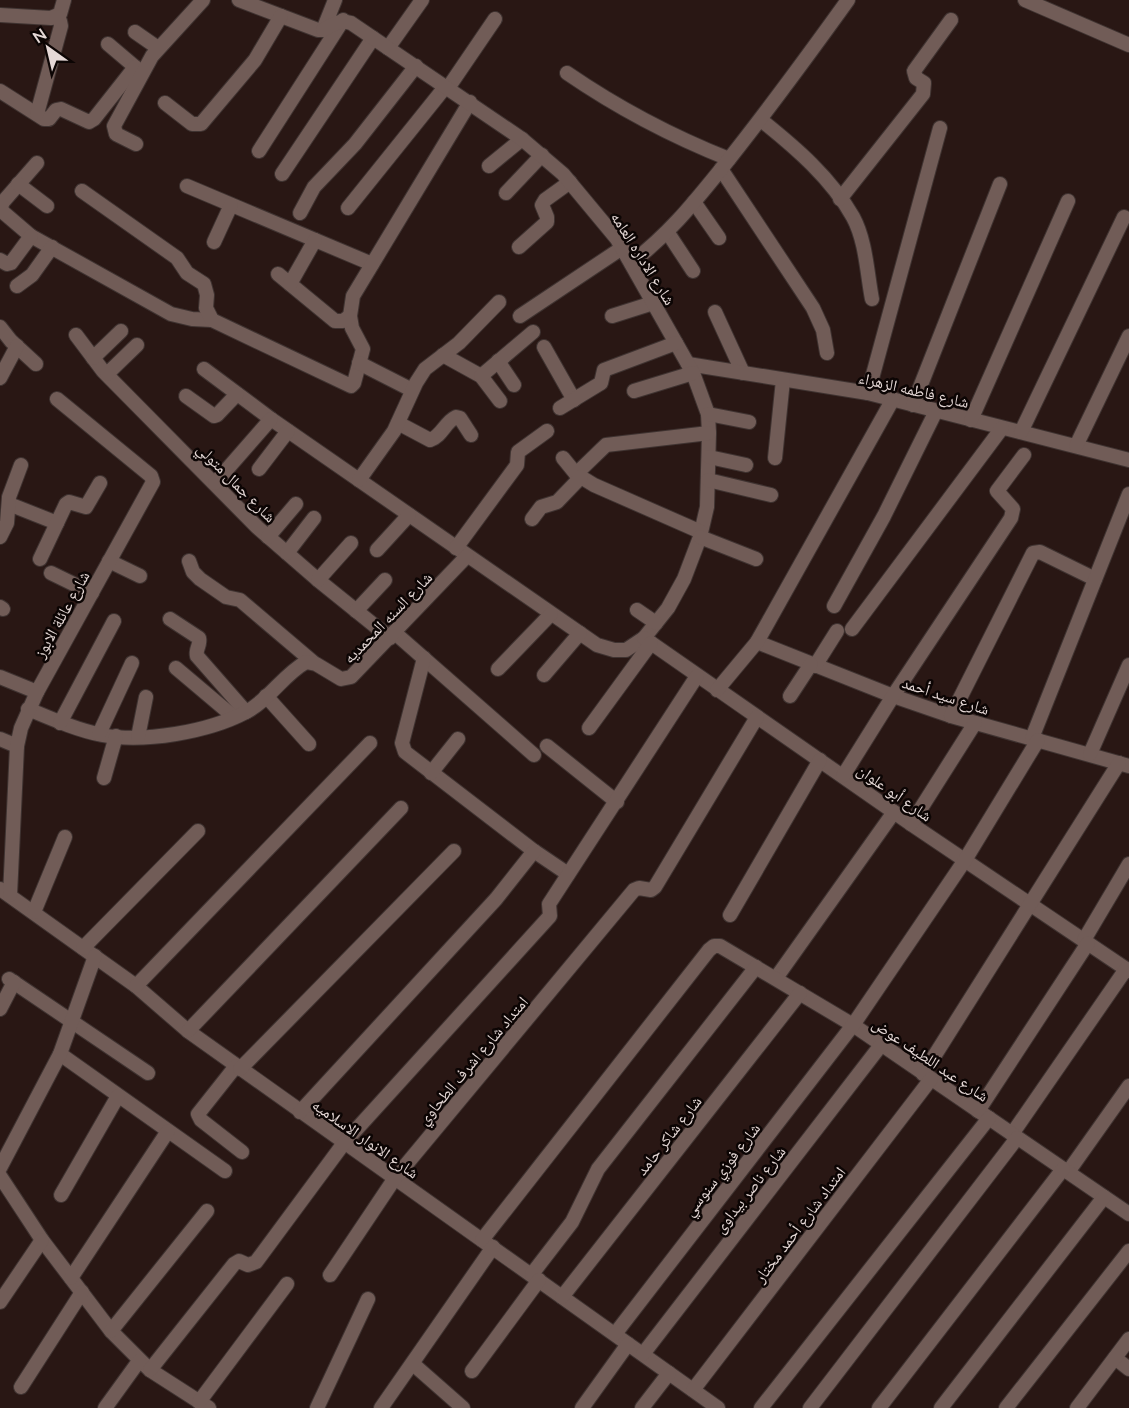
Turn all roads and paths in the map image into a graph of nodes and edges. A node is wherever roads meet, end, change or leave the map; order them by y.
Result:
1 (64, 0) edge
2 (203, 0) edge
3 (239, 0) edge
4 (335, 0) edge
5 (422, 0) edge
6 (848, 0) edge
7 (1025, 0) edge
8 (0, 15) edge
9 (281, 16) junction
10 (56, 17) junction
11 (495, 19) dead end
12 (343, 20) junction
13 (951, 21) dead end
14 (322, 30) junction
15 (135, 32) dead end
16 (373, 38) junction
17 (108, 44) dead end
18 (1129, 45) edge
19 (158, 48) junction
20 (388, 48) junction
21 (416, 66) junction
22 (138, 70) junction
23 (567, 73) dead end
24 (447, 87) junction
25 (0, 91) edge
26 (470, 102) junction
27 (165, 103) dead end
28 (40, 116) junction
29 (761, 120) junction
30 (940, 129) dead end
31 (522, 139) junction
32 (136, 144) dead end
33 (259, 150) dead end
34 (542, 154) junction
35 (37, 163) dead end
36 (725, 164) junction
37 (489, 166) dead end
38 (282, 174) dead end
39 (570, 182) junction
40 (18, 184) junction
41 (1000, 184) dead end
42 (187, 186) dead end
43 (82, 191) dead end
44 (506, 193) dead end
45 (840, 199) junction
46 (1068, 201) dead end
47 (694, 202) junction
48 (231, 205) junction
49 (47, 206) dead end
50 (348, 208) dead end
51 (300, 213) dead end
52 (1124, 217) dead end
53 (668, 233) junction
54 (31, 236) junction
55 (719, 238) dead end
56 (315, 240) junction
57 (214, 242) dead end
58 (52, 247) junction
59 (519, 247) dead end
60 (622, 248) junction
61 (0, 260) edge
62 (631, 263) junction
63 (372, 264) junction
64 (693, 271) dead end
65 (278, 274) dead end
66 (290, 285) junction
67 (17, 286) dead end
68 (872, 299) dead end
69 (499, 302) dead end
70 (653, 303) junction
71 (715, 312) dead end
72 (350, 316) junction
73 (520, 316) dead end
74 (612, 316) dead end
75 (212, 320) junction
76 (0, 327) edge
77 (121, 331) dead end
78 (533, 332) dead end
79 (76, 335) dead end
80 (1129, 336) edge
81 (676, 343) junction
82 (137, 345) dead end
83 (16, 346) junction
84 (544, 347) dead end
85 (827, 353) dead end
86 (443, 356) junction
87 (93, 358) junction
88 (498, 361) junction
89 (360, 363) junction
90 (36, 364) dead end
91 (204, 369) dead end
92 (691, 369) junction
93 (743, 373) junction
94 (107, 374) junction
95 (481, 376) junction
96 (0, 378) edge
97 (783, 380) junction
98 (514, 385) dead end
99 (412, 390) junction
100 (634, 391) dead end
101 (868, 393) junction
102 (237, 394) junction
103 (186, 396) dead end
104 (57, 399) dead end
105 (893, 399) junction
106 (573, 400) junction
107 (500, 401) dead end
108 (913, 405) junction
109 (560, 408) dead end
110 (936, 411) junction
111 (708, 414) junction
112 (271, 419) junction
113 (971, 420) junction
114 (750, 422) dead end
115 (398, 423) junction
116 (1002, 428) junction
117 (288, 431) junction
118 (547, 431) dead end
119 (1021, 432) junction
120 (709, 433) junction
121 (471, 435) dead end
122 (1076, 446) junction
123 (1024, 455) dead end
124 (709, 457) junction
125 (1128, 457) edge
126 (562, 458) dead end
127 (776, 458) dead end
128 (21, 465) dead end
129 (746, 465) dead end
130 (259, 469) dead end
131 (579, 475) junction
132 (359, 480) junction
133 (708, 480) junction
134 (100, 483) dead end
135 (214, 483) junction
136 (1129, 494) edge
137 (771, 495) dead end
138 (9, 504) junction
139 (296, 504) dead end
140 (409, 516) junction
141 (314, 518) dead end
142 (532, 519) dead end
143 (57, 523) junction
144 (700, 534) junction
145 (0, 537) edge
146 (268, 537) junction
147 (351, 543) dead end
148 (377, 550) dead end
149 (462, 552) junction
150 (286, 553) junction
151 (40, 559) dead end
152 (756, 559) dead end
153 (109, 561) junction
154 (189, 561) dead end
155 (51, 573) dead end
156 (140, 576) dead end
157 (1095, 579) junction
158 (318, 580) junction
159 (385, 580) dead end
160 (92, 593) junction
161 (834, 606) dead end
162 (356, 610) junction
163 (637, 610) dead end
164 (551, 614) junction
165 (170, 619) dead end
166 (114, 621) dead end
167 (656, 623) junction
168 (852, 629) dead end
169 (837, 631) dead end
170 (580, 633) junction
171 (392, 635) junction
172 (648, 640) junction
173 (758, 642) junction
174 (424, 658) junction
175 (313, 662) junction
176 (132, 663) dead end
177 (813, 665) junction
178 (1129, 665) edge
179 (176, 668) dead end
180 (498, 669) dead end
181 (544, 675) dead end
182 (697, 676) junction
183 (0, 677) edge
184 (717, 690) junction
185 (37, 693) junction
186 (266, 696) junction
187 (790, 696) dead end
188 (892, 696) junction
189 (146, 697) dead end
190 (28, 709) junction
191 (240, 714) junction
192 (951, 716) junction
193 (757, 717) junction
194 (60, 723) junction
195 (975, 723) junction
196 (589, 728) dead end
197 (99, 734) junction
198 (116, 736) junction
199 (138, 737) junction
200 (0, 739) edge
201 (458, 739) dead end
202 (1035, 739) junction
203 (370, 743) dead end
204 (309, 744) dead end
205 (17, 746) junction
206 (548, 746) dead end
207 (1090, 754) junction
208 (534, 755) dead end
209 (820, 760) junction
210 (1124, 764) edge
211 (431, 772) junction
212 (843, 776) junction
213 (104, 778) dead end
214 (616, 802) junction
215 (401, 808) dead end
216 (894, 812) junction
217 (911, 824) junction
218 (198, 831) dead end
219 (65, 837) dead end
220 (454, 851) dead end
221 (534, 851) junction
222 (965, 860) junction
223 (1129, 864) edge
224 (568, 874) junction
225 (5, 892) edge
226 (1030, 904) junction
227 (34, 912) junction
228 (730, 915) dead end
229 (1086, 942) junction
230 (89, 952) junction
231 (756, 966) junction
232 (1128, 970) edge
233 (776, 978) junction
234 (136, 986) junction
235 (800, 993) junction
236 (0, 1009) edge
237 (72, 1022) junction
238 (853, 1025) junction
239 (188, 1031) junction
240 (881, 1045) junction
241 (60, 1054) junction
242 (238, 1068) junction
243 (148, 1073) dead end
244 (927, 1076) junction
245 (1129, 1086) edge
246 (118, 1096) junction
247 (300, 1112) junction
248 (984, 1114) junction
249 (168, 1131) junction
250 (1015, 1136) junction
251 (344, 1143) junction
252 (242, 1152) dead end
253 (0, 1168) edge
254 (225, 1170) dead end
255 (1065, 1170) junction
256 (0, 1176) edge
257 (395, 1178) junction
258 (61, 1194) dead end
259 (1104, 1197) junction
260 (207, 1211) dead end
261 (1129, 1214) edge
262 (42, 1240) junction
263 (487, 1244) junction
264 (1129, 1251) edge
265 (330, 1275) dead end
266 (535, 1277) junction
267 (71, 1278) junction
268 (287, 1284) dead end
269 (82, 1292) junction
270 (562, 1297) junction
271 (368, 1299) dead end
272 (0, 1302) edge
273 (111, 1331) junction
274 (615, 1334) junction
275 (1129, 1339) edge
276 (628, 1344) junction
277 (643, 1354) junction
278 (1115, 1358) junction
279 (139, 1361) junction
280 (413, 1364) junction
281 (1129, 1369) edge
282 (150, 1371) junction
283 (472, 1371) dead end
284 (669, 1373) junction
285 (21, 1387) dead end
286 (693, 1390) junction
287 (196, 1403) edge
288 (716, 1407) edge
289 (105, 1408) edge
290 (317, 1408) edge
291 (381, 1408) edge
292 (463, 1408) edge
293 (582, 1408) edge
294 (642, 1408) edge
295 (761, 1408) edge
296 (810, 1408) edge
297 (879, 1408) edge
298 (941, 1408) edge
299 (1006, 1408) edge
300 (1077, 1408) edge

1 - 10 street
2 - 19 street
3 - 9 street
4 - 14 street
5 - 20 street
6 - 29 street
7 - 18 street
8 - 10 street
9 - 14 street
9 - 27 street
10 - 28 street
11 - 24 street
12 - 14 street
12 - 16 street, شارع الاداره العامه
12 - 33 street
13 - 45 street
15 - 19 street
16 - 20 street, شارع الاداره العامه
16 - 38 street
17 - 22 street
19 - 22 street
20 - 21 street, شارع الاداره العامه
21 - 24 street, شارع الاداره العامه
21 - 51 street
22 - 28 street
22 - 32 street
23 - 36 street
24 - 26 street, شارع الاداره العامه
24 - 50 street
25 - 28 street
26 - 31 street, شارع الاداره العامه
26 - 63 street
29 - 36 street
29 - 45 street
30 - 101 street
31 - 34 street, شارع الاداره العامه
31 - 37 street
34 - 39 street, شارع الاداره العامه
34 - 44 street
35 - 40 street
36 - 47 street
36 - 85 street
39 - 59 street
39 - 60 street, شارع الاداره العامه
40 - 49 street
40 - 54 street
41 - 108 street
42 - 48 street
43 - 75 street
45 - 68 street
46 - 113 street
47 - 53 street
47 - 55 street
48 - 56 street
48 - 57 street
52 - 119 street
53 - 62 street
53 - 64 street
54 - 58 street
54 - 61 street
56 - 63 street
56 - 66 street
58 - 67 street
58 - 75 street
60 - 62 street, شارع الاداره العامه
60 - 73 street
62 - 70 street, شارع الاداره العامه
63 - 72 street
65 - 66 street
66 - 72 street
69 - 86 street
70 - 74 street
70 - 81 street, شارع الاداره العامه
71 - 93 street
72 - 89 street
75 - 89 street
76 - 83 street
77 - 87 street
78 - 88 street
79 - 87 street, شارع جمال متولي
80 - 122 street
81 - 92 street, شارع الاداره العامه
81 - 106 street
82 - 94 street
83 - 90 street
83 - 96 street
84 - 106 street
86 - 95 street
86 - 99 street
87 - 94 street, شارع جمال متولي
88 - 95 street
88 - 98 street
89 - 99 street
91 - 102 street
92 - 93 street, شارع فاطمه الزهراء
92 - 100 street
92 - 111 street, شارع الاداره العامه
93 - 97 street, شارع فاطمه الزهراء
94 - 135 street, شارع جمال متولي
95 - 107 street
97 - 101 street, شارع فاطمه الزهراء
97 - 127 street
99 - 115 street
101 - 105 street, شارع فاطمه الزهراء
102 - 103 street
102 - 112 street
104 - 153 street, شارع عائلة الابوز
105 - 108 street, شارع فاطمه الزهراء
105 - 173 street
106 - 109 street
108 - 110 street, شارع فاطمه الزهراء
110 - 113 street, شارع فاطمه الزهراء
110 - 161 street
111 - 114 street
111 - 120 street, شارع الاداره العامه
112 - 117 street
112 - 135 street
113 - 116 street, شارع فاطمه الزهراء
115 - 121 street
115 - 132 street
116 - 119 street, شارع فاطمه الزهراء
116 - 168 street
117 - 130 street
117 - 132 street
118 - 149 street, شارع السنه المحمديه
119 - 122 street, شارع فاطمه الزهراء
120 - 124 street, شارع الاداره العامه
120 - 131 street
122 - 125 street, شارع فاطمه الزهراء
123 - 188 street
124 - 129 street
124 - 133 street, شارع الاداره العامه
126 - 131 street
128 - 138 street
131 - 142 street
131 - 144 street
132 - 140 street
133 - 137 street
133 - 144 street, شارع الاداره العامه
134 - 143 street
135 - 146 street, شارع جمال متولي
136 - 157 street, شارع فوزي سنوسي
138 - 143 street
138 - 145 street
139 - 146 street
140 - 148 street
140 - 149 street
141 - 150 street
143 - 151 street
144 - 152 street
144 - 167 street, شارع الاداره العامه
146 - 150 street, شارع جمال متولي
147 - 158 street
149 - 164 street
149 - 171 street, شارع السنه المحمديه
150 - 158 street, شارع جمال متولي
153 - 156 street
153 - 160 street, شارع عائلة الابوز
154 - 175 street
155 - 160 street
157 - 192 street
157 - 202 street, شارع فوزي سنوسي
158 - 162 street, شارع جمال متولي
159 - 162 street
160 - 185 street, شارع عائلة الابوز
162 - 171 street, شارع جمال متولي
163 - 167 street
164 - 170 street
164 - 180 street
165 - 191 street
166 - 194 street
167 - 172 street, شارع الاداره العامه
169 - 177 street
170 - 172 street
170 - 181 street
171 - 174 street, شارع جمال متولي
171 - 175 street, شارع السنه المحمديه
172 - 182 street, شارع أبو علوان
172 - 196 street
173 - 177 street, شارع سيد أحمد
173 - 184 street
174 - 208 street, شارع جمال متولي
174 - 211 street
175 - 186 street
176 - 197 street
177 - 187 street
177 - 188 street, شارع سيد أحمد
178 - 207 street
179 - 191 street
182 - 184 street, شارع أبو علوان
182 - 214 street
183 - 185 street
184 - 193 street, شارع أبو علوان
185 - 190 street, شارع عائلة الابوز
186 - 191 street
186 - 204 street
188 - 192 street, شارع سيد أحمد
188 - 212 street
189 - 199 street
190 - 194 street
190 - 205 street, شارع عائلة الابوز
191 - 199 street
192 - 195 street, شارع سيد أحمد
193 - 209 street, شارع أبو علوان
193 - 257 street, امتداد شارع اشرف الطحاوي
194 - 197 street
195 - 202 street, شارع سيد أحمد
195 - 217 street
197 - 198 street
198 - 199 street
198 - 213 street
200 - 205 street
201 - 211 street
202 - 207 street, شارع سيد أحمد
202 - 222 street, شارع فوزي سنوسي
203 - 234 street
205 - 225 street, شارع عائلة الابوز
206 - 214 street
207 - 210 street, شارع سيد أحمد
209 - 212 street, شارع أبو علوان
209 - 228 street
210 - 226 street, امتداد شارع أحمد مختار
211 - 221 street
212 - 216 street, شارع أبو علوان
214 - 224 street
215 - 239 street
216 - 217 street, شارع أبو علوان
216 - 233 street
217 - 222 street, شارع أبو علوان
218 - 230 street
219 - 227 street
220 - 242 street
221 - 224 street
221 - 247 street
222 - 226 street, شارع أبو علوان
222 - 238 street, شارع فوزي سنوسي
223 - 229 street
224 - 251 street
225 - 227 street, شارع الانوار الاسلاميه
226 - 229 street, شارع أبو علوان
226 - 244 street, امتداد شارع أحمد مختار
227 - 230 street, شارع الانوار الاسلاميه
229 - 232 street, شارع أبو علوان
229 - 248 street
230 - 234 street, شارع الانوار الاسلاميه
230 - 237 street
231 - 233 street, شارع عبد اللطيف عوض
231 - 263 street, شارع عبد اللطيف عوض
231 - 266 street
232 - 250 street
233 - 235 street, شارع عبد اللطيف عوض
234 - 239 street, شارع الانوار الاسلاميه
235 - 238 street, شارع عبد اللطيف عوض
235 - 270 street, شارع شاكر حامد
236 - 237 street
237 - 241 street
237 - 243 street
238 - 240 street, شارع عبد اللطيف عوض
238 - 274 street, شارع فوزي سنوسي
239 - 242 street, شارع الانوار الاسلاميه
240 - 244 street, شارع عبد اللطيف عوض
240 - 277 street, شارع ناصر بيداوى
241 - 246 street
241 - 253 street
242 - 247 street, شارع الانوار الاسلاميه
242 - 252 street
244 - 248 street, شارع عبد اللطيف عوض
244 - 286 street, امتداد شارع أحمد مختار
245 - 255 street
246 - 249 street
246 - 258 street
247 - 251 street, شارع الانوار الاسلاميه
248 - 250 street, شارع عبد اللطيف عوض
248 - 295 street
249 - 254 street
249 - 267 street
250 - 255 street, شارع عبد اللطيف عوض
250 - 296 street
251 - 257 street, شارع الانوار الاسلاميه
251 - 282 street
255 - 259 street, شارع عبد اللطيف عوض
255 - 297 street
256 - 262 street
257 - 263 street, شارع الانوار الاسلاميه
257 - 265 street, امتداد شارع اشرف الطحاوي
259 - 261 street, شارع عبد اللطيف عوض
259 - 298 street
260 - 273 street
262 - 267 street
262 - 272 street
263 - 266 street, شارع الانوار الاسلاميه
263 - 280 street
264 - 299 street
266 - 270 street, شارع الانوار الاسلاميه
266 - 283 street
267 - 269 street
268 - 287 street
269 - 273 street
269 - 285 street
270 - 274 street, شارع الانوار الاسلاميه
271 - 290 street
273 - 279 street
274 - 276 street, شارع الانوار الاسلاميه
275 - 278 street
276 - 277 street, شارع الانوار الاسلاميه
276 - 293 street
277 - 284 street, شارع الانوار الاسلاميه
278 - 281 street
278 - 300 street
279 - 282 street
279 - 289 street
280 - 291 street
280 - 292 street
282 - 287 street
284 - 286 street, شارع الانوار الاسلاميه
284 - 294 street
286 - 288 street, شارع الانوار الاسلاميه

